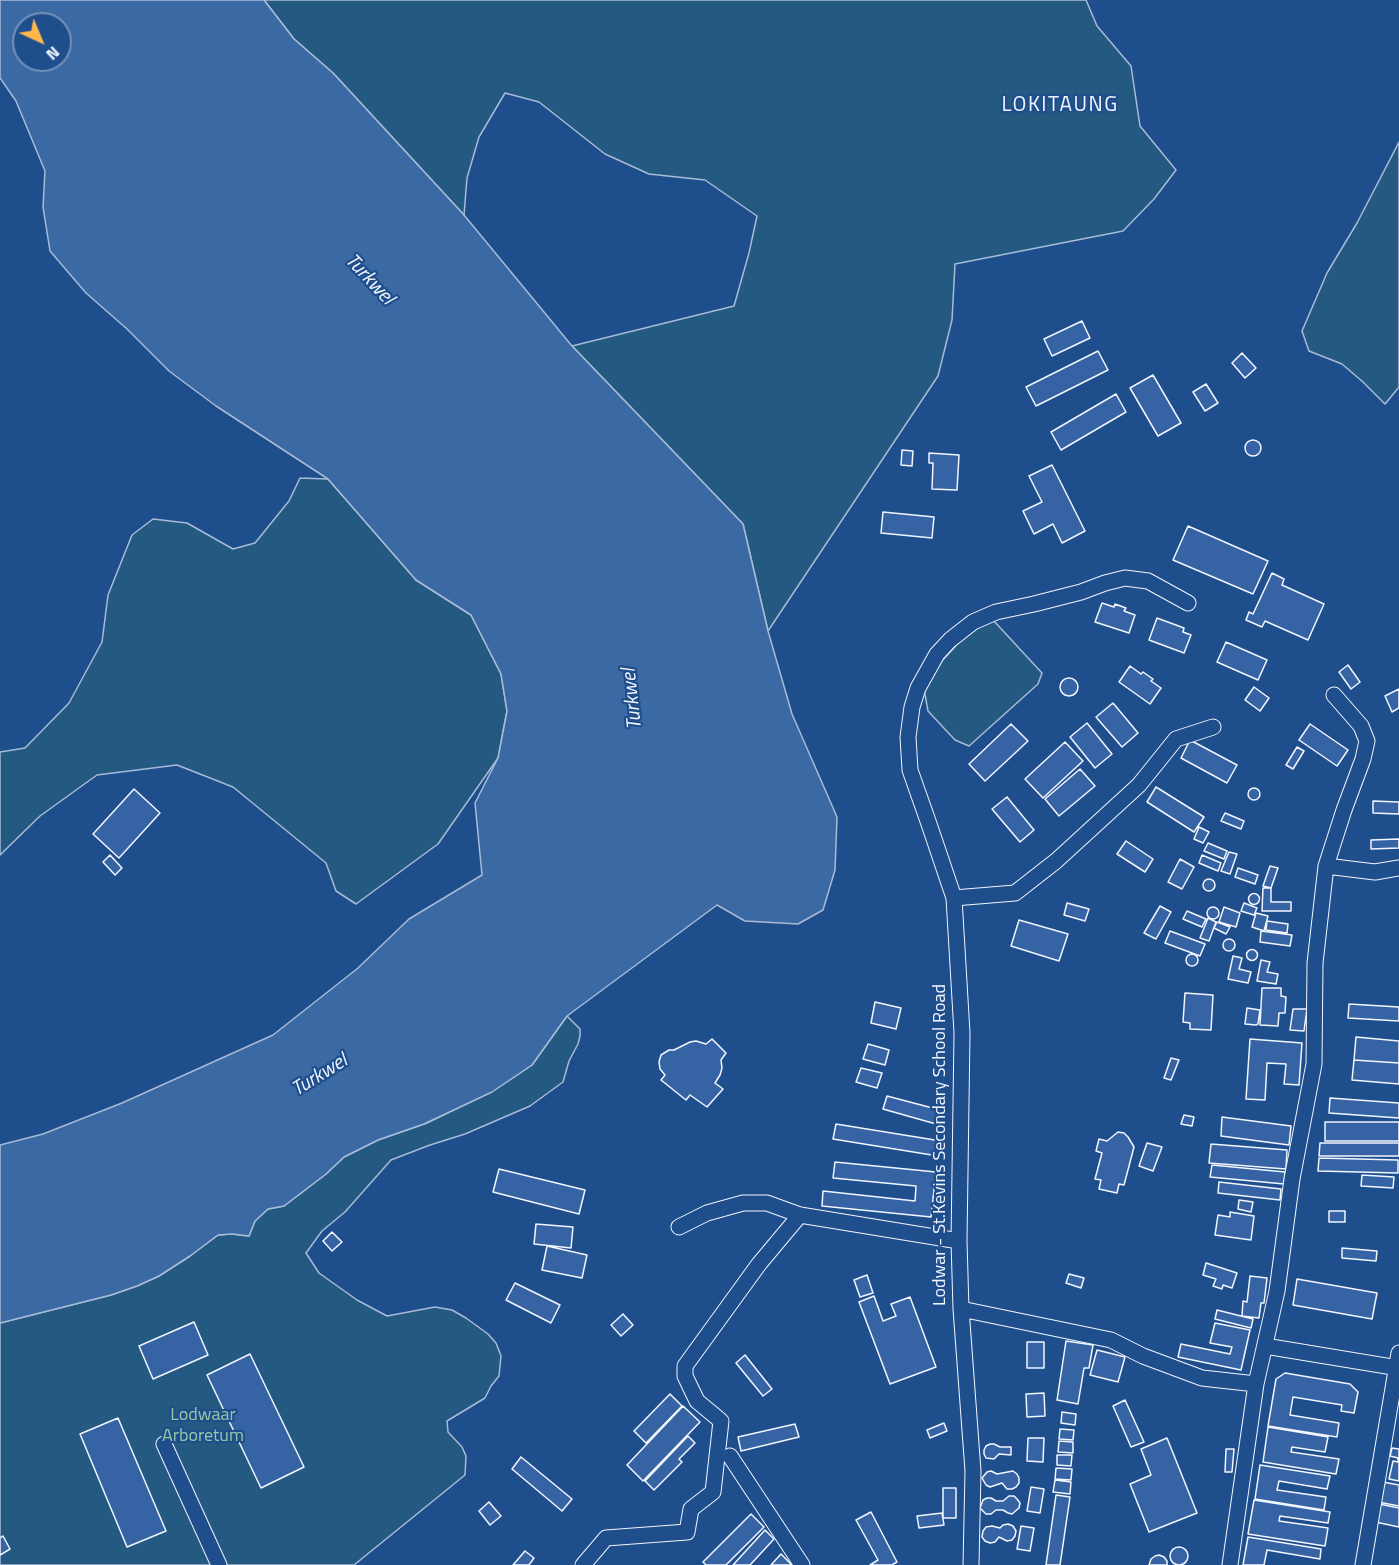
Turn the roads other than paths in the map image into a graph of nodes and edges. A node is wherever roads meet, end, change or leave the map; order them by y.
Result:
1 (1188, 603) dead end
2 (1334, 695) dead end
3 (1213, 728) dead end
4 (1326, 866) junction
5 (1399, 868) edge
6 (954, 898) junction
7 (800, 1215) junction
8 (679, 1227) dead end
9 (959, 1241) junction
10 (961, 1309) junction
11 (1265, 1346) junction
12 (1398, 1363) edge
13 (1256, 1384) junction
14 (164, 1444) dead end
15 (730, 1456) dead end
16 (219, 1565) edge
17 (583, 1565) edge
18 (802, 1565) edge
19 (971, 1565) edge
20 (1230, 1565) edge
21 (1363, 1565) edge

1 - 6 street, Lodwar - St.Kevins Secondary School Road
2 - 4 street
3 - 6 street
4 - 5 street
4 - 11 street
6 - 9 street, Lodwar - St.Kevins Secondary School Road
7 - 8 street
7 - 9 street
7 - 17 street
9 - 10 street, Lodwar - St.Kevins Secondary School Road
10 - 13 street
10 - 19 street, Lodwar - St.Kevins Secondary School Road
11 - 12 street
11 - 13 street
12 - 21 street
13 - 20 street
14 - 16 street
15 - 18 street

